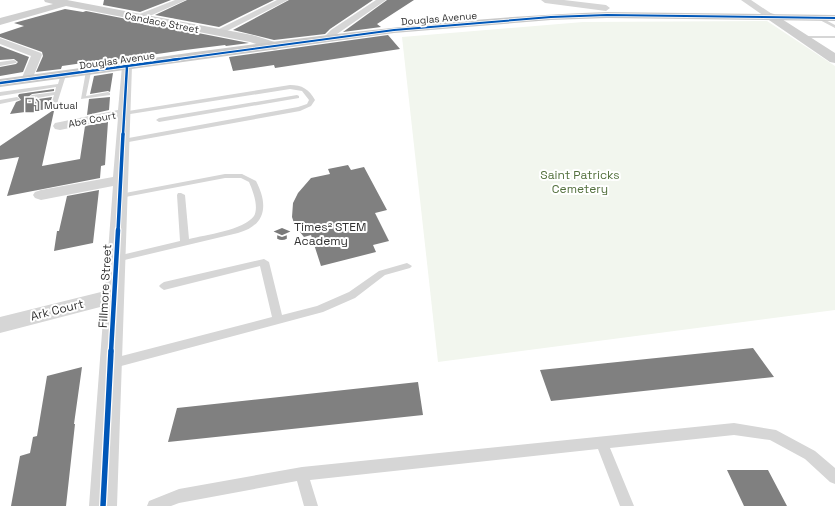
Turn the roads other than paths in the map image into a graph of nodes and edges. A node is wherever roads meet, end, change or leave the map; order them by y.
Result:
1 (49, 0) edge
2 (182, 0) edge
3 (284, 0) edge
4 (382, 0) edge
5 (545, 0) edge
6 (746, 0) edge
7 (69, 2) edge
8 (605, 8) edge
9 (770, 16) junction
10 (140, 17) junction
11 (818, 17) junction
12 (835, 18) edge
13 (0, 22) edge
14 (835, 28) edge
15 (218, 32) junction
16 (801, 37) junction
17 (835, 37) edge
18 (327, 40) junction
19 (0, 41) edge
20 (274, 46) junction
21 (835, 59) edge
22 (14, 62) dead end
23 (0, 64) edge
24 (126, 66) junction
25 (88, 72) junction
26 (27, 80) junction
27 (0, 83) edge
28 (60, 86) junction
29 (0, 94) edge
30 (108, 94) dead end
31 (33, 95) dead end
32 (297, 97) dead end
33 (0, 98) edge
34 (0, 102) edge
35 (262, 103) junction
36 (53, 108) dead end
37 (124, 113) junction
38 (266, 115) junction
39 (159, 120) dead end
40 (60, 126) dead end
41 (123, 141) junction
42 (120, 188) junction
43 (41, 195) dead end
44 (181, 195) dead end
45 (185, 243) junction
46 (116, 259) junction
47 (407, 266) dead end
48 (164, 286) dead end
49 (114, 296) junction
50 (278, 320) junction
51 (0, 325) edge
52 (110, 364) junction
53 (602, 443) junction
54 (302, 474) junction
55 (835, 477) edge
56 (103, 506) edge
57 (154, 506) edge
58 (311, 506) edge
59 (627, 506) edge

1 - 7 street, Candace Street
2 - 10 street
3 - 15 street
4 - 18 street
5 - 8 street
6 - 9 street
7 - 10 street, Candace Street
7 - 13 street
8 - 9 main road, Douglas Avenue
8 - 18 main road, Douglas Avenue
9 - 11 main road, Douglas Avenue
9 - 16 street
10 - 15 street, Candace Street
11 - 12 main road, Douglas Avenue
11 - 14 lane
15 - 20 street, Candace Street
16 - 17 lane
16 - 21 street
18 - 20 main road, Douglas Avenue
19 - 26 street
20 - 24 main road, Douglas Avenue
22 - 23 lane
24 - 25 main road, Douglas Avenue
24 - 37 street, Fillmore Street
25 - 28 main road, Douglas Avenue
25 - 30 lane
26 - 27 main road, Douglas Avenue
26 - 28 main road, Douglas Avenue
28 - 29 lane
28 - 31 lane
28 - 36 lane
32 - 35 lane
33 - 34 lane
35 - 38 lane
35 - 39 lane
37 - 38 lane
37 - 40 street, Abe Court
37 - 41 street, Fillmore Street
38 - 41 lane
41 - 42 street, Fillmore Street
42 - 43 street
42 - 45 lane
42 - 46 street, Fillmore Street
44 - 45 lane
45 - 46 lane
46 - 49 street, Fillmore Street
47 - 50 lane
48 - 50 lane
49 - 51 street, Ark Court
49 - 52 street, Fillmore Street
50 - 52 lane
52 - 56 street, Fillmore Street
53 - 54 lane
53 - 55 lane
53 - 59 lane
54 - 57 lane
54 - 58 lane

